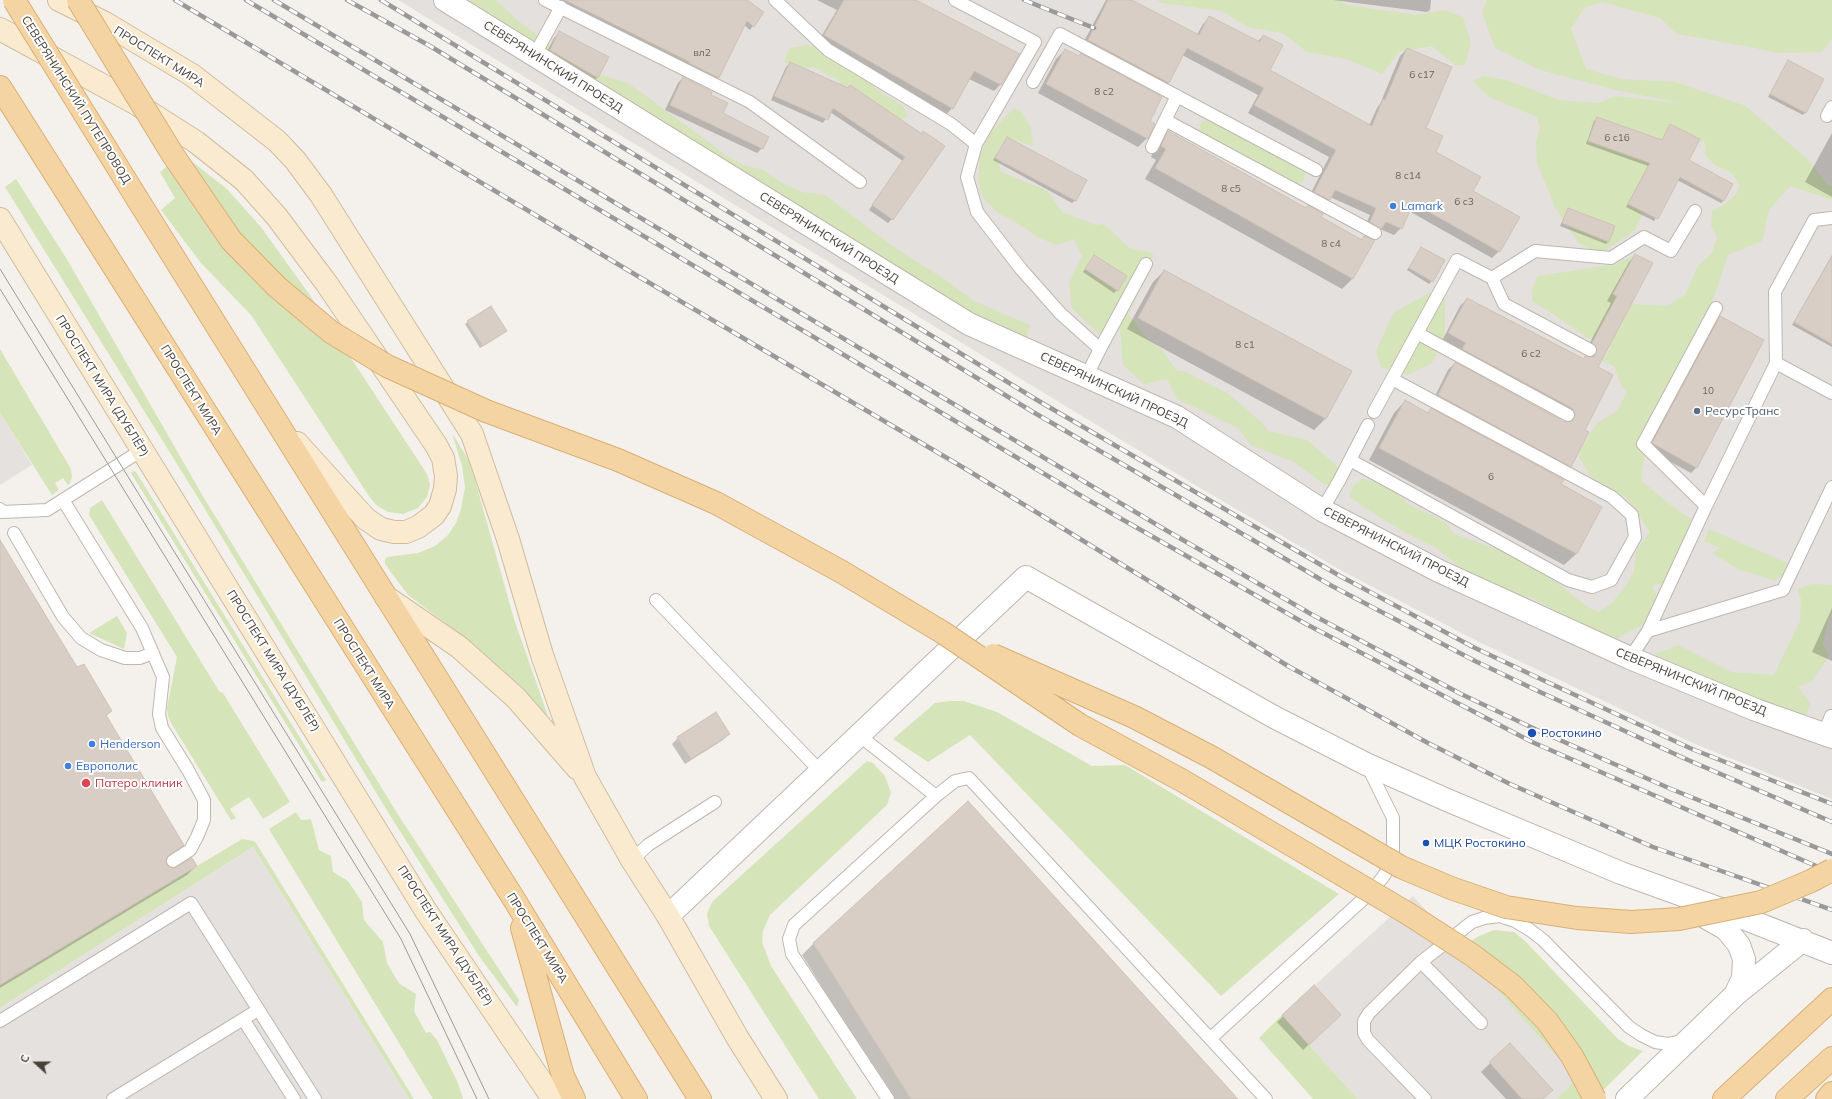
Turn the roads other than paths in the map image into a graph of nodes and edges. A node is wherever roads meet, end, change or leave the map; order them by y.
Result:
1 (14, 0) edge
2 (59, 0) edge
3 (78, 0) edge
4 (444, 0) edge
5 (545, 0) edge
6 (775, 0) edge
7 (955, 0) edge
8 (561, 8) junction
9 (0, 29) edge
10 (534, 56) junction
11 (1033, 82) dead end
12 (0, 87) edge
13 (1177, 96) junction
14 (1165, 120) junction
15 (976, 144) junction
16 (1152, 147) dead end
17 (1316, 170) dead end
18 (860, 182) dead end
19 (138, 200) joint
20 (1695, 211) dead end
21 (1832, 218) edge
22 (0, 219) edge
23 (1375, 233) dead end
24 (1146, 264) dead end
25 (1492, 278) junction
26 (1716, 308) dead end
27 (1417, 333) junction
28 (1100, 349) junction
29 (1590, 350) dead end
30 (1776, 363) junction
31 (1086, 377) junction
32 (1392, 378) junction
33 (1832, 393) edge
34 (1374, 412) dead end
35 (1568, 415) dead end
36 (276, 419) junction
37 (1368, 425) dead end
38 (142, 450) junction
39 (1350, 460) junction
40 (1832, 487) edge
41 (63, 500) junction
42 (1706, 506) junction
43 (0, 509) edge
44 (1322, 510) junction
45 (14, 533) dead end
46 (386, 598) junction
47 (656, 600) dead end
48 (1648, 631) junction
49 (942, 632) junction
50 (153, 653) junction
51 (1630, 658) junction
52 (1829, 729) edge
53 (860, 736) junction
54 (1366, 764) junction
55 (821, 772) junction
56 (585, 776) junction
57 (936, 796) junction
58 (715, 802) dead end
59 (632, 860) junction
60 (173, 861) dead end
61 (1832, 870) edge
62 (1621, 873) junction
63 (512, 896) junction
64 (668, 916) junction
65 (1803, 940) junction
66 (1832, 953) edge
67 (1421, 962) junction
68 (461, 964) junction
69 (1735, 995) junction
70 (1832, 999) edge
71 (258, 1010) junction
72 (243, 1019) junction
73 (0, 1021) edge
74 (1481, 1023) dead end
75 (1211, 1038) junction
76 (1687, 1040) junction
77 (1832, 1058) edge
78 (1832, 1093) edge
79 (113, 1099) edge
80 (294, 1099) edge
81 (315, 1099) edge
82 (553, 1099) edge
83 (563, 1099) edge
84 (574, 1099) edge
85 (636, 1099) edge
86 (700, 1099) edge
87 (776, 1099) edge
88 (888, 1099) edge
89 (1266, 1099) edge
90 (1425, 1099) edge
91 (1595, 1099) edge
92 (1627, 1099) edge
93 (1724, 1099) edge
94 (1787, 1099) edge
95 (1827, 1099) edge

1 - 19 main road, СЕВЕРЯНИНСКИЙ ПУТЕПРОВОД, bridge
2 - 56 main road, ПРОСПЕКТ МИРА
3 - 49 main road, bridge
4 - 10 street, СЕВЕРЯНИНСКИЙ ПРОЕЗД
5 - 8 lane
6 - 15 lane
7 - 15 lane
8 - 10 lane
8 - 18 lane
9 - 36 main road
10 - 31 street, СЕВЕРЯНИНСКИЙ ПРОЕЗД
11 - 13 lane
12 - 63 main road, ПРОСПЕКТ МИРА
13 - 14 lane
13 - 17 lane
14 - 16 lane
14 - 23 lane
15 - 28 lane
19 - 36 main road, ПРОСПЕКТ МИРА
20 - 25 lane
21 - 30 lane
22 - 38 main road, ПРОСПЕКТ МИРА (ДУБЛЁР)
24 - 28 lane
25 - 27 lane
25 - 29 lane
26 - 42 lane
27 - 32 lane
27 - 35 lane
28 - 31 lane
30 - 33 lane
30 - 42 lane
31 - 44 street, СЕВЕРЯНИНСКИЙ ПРОЕЗД
32 - 34 lane
32 - 39 lane
36 - 46 main road, ПРОСПЕКТ МИРА
37 - 39 lane
38 - 41 lane
38 - 68 main road, ПРОСПЕКТ МИРА (ДУБЛЁР)
39 - 44 lane
40 - 48 lane
41 - 43 lane
41 - 50 lane
42 - 48 lane
44 - 51 street, СЕВЕРЯНИНСКИЙ ПРОЕЗД
45 - 50 lane
46 - 56 main road, ПРОСПЕКТ МИРА
46 - 86 main road, ПРОСПЕКТ МИРА
47 - 55 lane
48 - 51 lane
49 - 61 main road, bridge
49 - 91 main road, bridge
50 - 60 lane
51 - 52 street, СЕВЕРЯНИНСКИЙ ПРОЕЗД
53 - 54 street
53 - 55 street
53 - 57 lane
54 - 62 street
54 - 75 lane
55 - 64 street
56 - 59 main road, ПРОСПЕКТ МИРА
57 - 75 lane
57 - 88 lane
58 - 59 lane
59 - 64 main road, ПРОСПЕКТ МИРА
62 - 65 street
62 - 69 street
63 - 84 main road
63 - 85 main road, ПРОСПЕКТ МИРА
64 - 87 main road, ПРОСПЕКТ МИРА
65 - 66 street
65 - 69 street
67 - 74 lane
67 - 76 lane
67 - 90 lane
68 - 82 main road, ПРОСПЕКТ МИРА (ДУБЛЁР)
68 - 83 main road
69 - 76 street
70 - 93 main road
71 - 72 lane
71 - 73 lane
71 - 81 lane
72 - 79 lane
72 - 80 lane
75 - 89 lane
76 - 92 street
77 - 94 main road
78 - 95 main road

